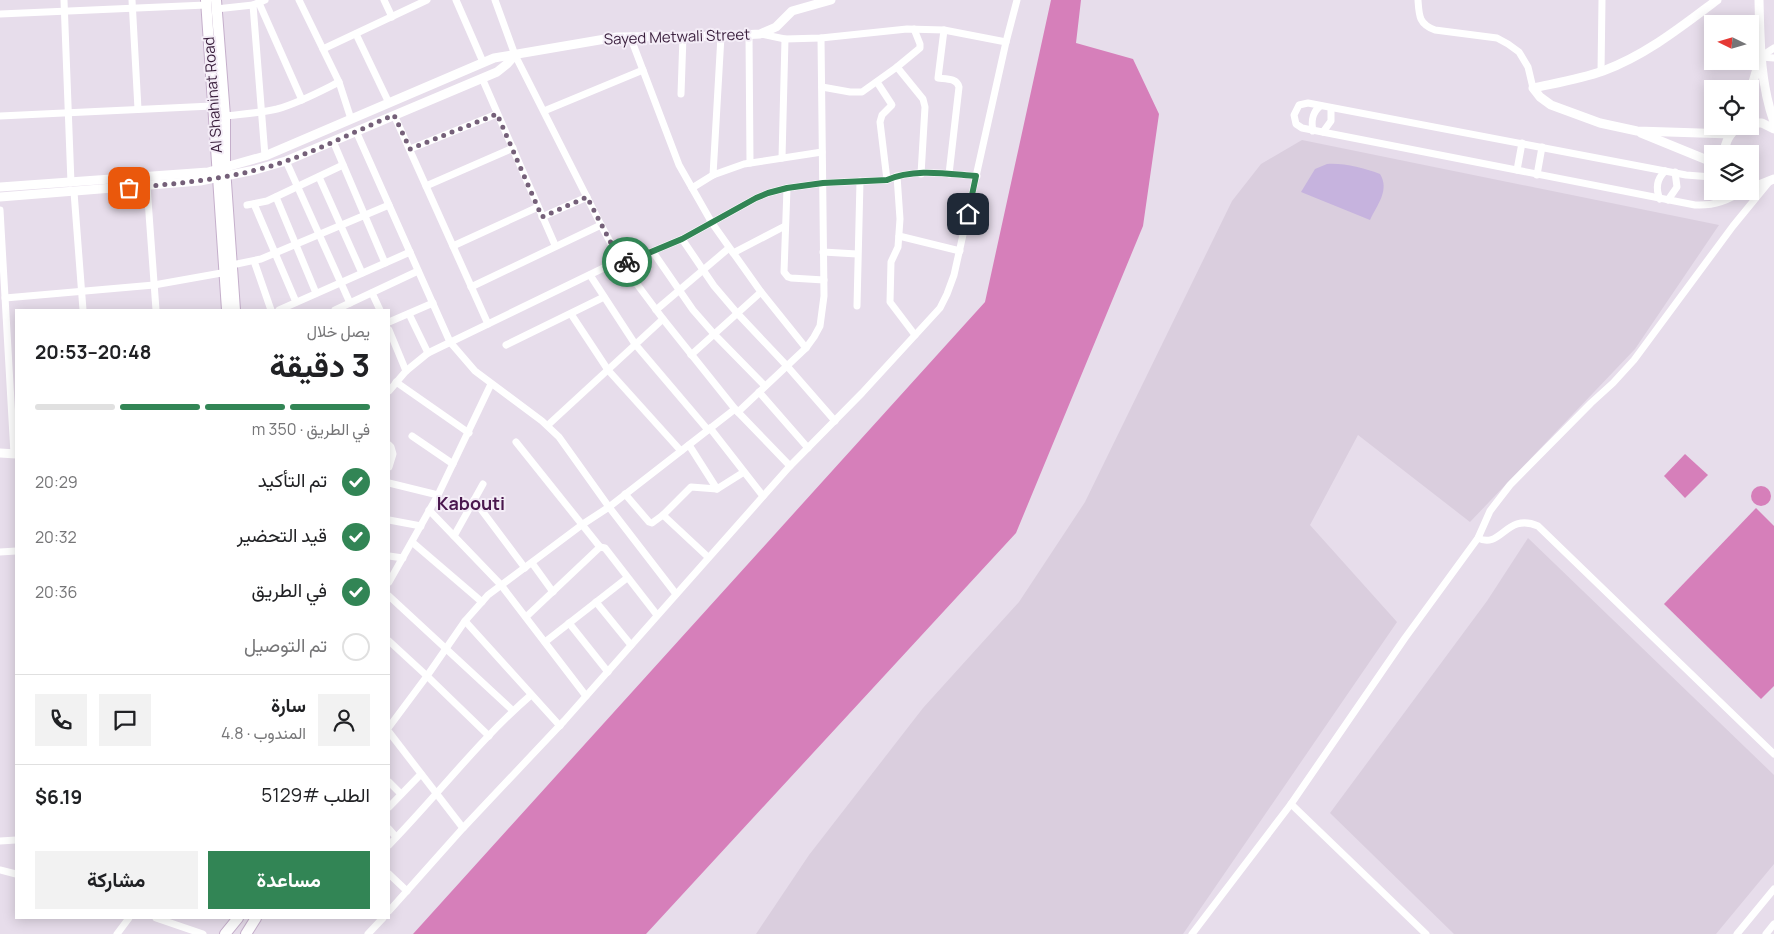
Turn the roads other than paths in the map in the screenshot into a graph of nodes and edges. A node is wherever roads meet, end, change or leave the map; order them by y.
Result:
1 (64, 0) edge
2 (132, 0) edge
3 (299, 0) edge
4 (384, 0) edge
5 (427, 0) edge
6 (456, 0) edge
7 (494, 0) edge
8 (831, 0) edge
9 (1017, 0) edge
10 (1418, 0) edge
11 (1602, 0) edge
12 (1717, 0) edge
13 (1759, 0) edge
14 (206, 3) edge
15 (259, 3) edge
16 (216, 4) edge
17 (133, 9) junction
18 (64, 11) junction
19 (0, 14) edge
20 (392, 17) junction
21 (914, 29) junction
22 (944, 30) junction
23 (356, 34) junction
24 (760, 34) junction
25 (749, 35) junction
26 (630, 36) junction
27 (683, 36) junction
28 (721, 36) junction
29 (821, 38) junction
30 (786, 39) junction
31 (1006, 42) junction
32 (1774, 48) edge
33 (323, 49) junction
34 (515, 55) junction
35 (1760, 57) junction
36 (1774, 58) edge
37 (482, 62) junction
38 (897, 66) junction
39 (643, 70) junction
40 (1601, 72) junction
41 (482, 78) junction
42 (1753, 80) edge
43 (339, 82) junction
44 (877, 82) junction
45 (822, 87) junction
46 (1533, 88) junction
47 (681, 94) dead end
48 (302, 100) junction
49 (388, 103) junction
50 (212, 106) junction
51 (1320, 106) junction
52 (1331, 108) junction
53 (138, 109) junction
54 (544, 111) junction
55 (262, 112) junction
56 (68, 113) junction
57 (497, 114) junction
58 (394, 115) junction
59 (0, 116) edge
60 (226, 116) junction
61 (350, 119) junction
62 (1774, 122) edge
63 (1759, 123) edge
64 (1774, 129) edge
65 (1313, 130) junction
66 (1704, 130) edge
67 (356, 131) junction
68 (1637, 131) junction
69 (1323, 132) junction
70 (333, 141) junction
71 (1522, 143) junction
72 (1542, 147) junction
73 (513, 148) junction
74 (410, 149) junction
75 (822, 152) junction
76 (265, 156) junction
77 (782, 158) junction
78 (1704, 159) edge
79 (286, 161) junction
80 (750, 163) junction
81 (344, 165) junction
82 (1517, 170) junction
83 (1665, 171) junction
84 (1675, 172) junction
85 (222, 173) junction
86 (921, 174) junction
87 (950, 174) junction
88 (1537, 174) junction
89 (714, 175) junction
90 (319, 176) junction
91 (896, 176) junction
92 (976, 176) junction
93 (1704, 177) edge
94 (887, 180) junction
95 (1771, 180) edge
96 (860, 182) junction
97 (823, 183) junction
98 (1759, 185) edge
99 (147, 186) junction
100 (298, 186) junction
101 (426, 186) junction
102 (0, 187) edge
103 (72, 187) junction
104 (692, 188) junction
105 (787, 188) junction
106 (0, 197) edge
107 (276, 197) junction
108 (587, 197) junction
109 (1660, 198) junction
110 (1668, 200) junction
111 (1728, 200) edge
112 (389, 205) junction
113 (538, 208) junction
114 (0, 210) edge
115 (365, 215) junction
116 (542, 217) junction
117 (712, 223) junction
118 (341, 225) junction
119 (600, 225) junction
120 (785, 226) junction
121 (319, 235) junction
122 (899, 236) junction
123 (682, 239) junction
124 (296, 245) junction
125 (555, 245) junction
126 (453, 246) junction
127 (731, 250) junction
128 (960, 251) junction
129 (410, 252) junction
130 (653, 252) junction
131 (823, 252) junction
132 (275, 253) junction
133 (857, 254) junction
134 (254, 261) junction
135 (621, 262) junction
136 (385, 263) junction
137 (230, 269) junction
138 (702, 269) junction
139 (418, 270) junction
140 (362, 273) junction
141 (590, 275) junction
142 (824, 280) junction
143 (340, 283) junction
144 (154, 285) junction
145 (472, 287) junction
146 (678, 290) junction
147 (82, 291) junction
148 (372, 292) junction
149 (761, 292) junction
150 (316, 294) junction
151 (604, 297) junction
152 (5, 298) junction
153 (296, 302) junction
154 (350, 303) junction
155 (433, 303) junction
156 (857, 306) dead end
157 (84, 309) edge
158 (156, 309) edge
159 (227, 309) edge
160 (235, 309) edge
161 (271, 309) edge
162 (281, 309) edge
163 (337, 309) edge
164 (380, 309) edge
165 (656, 310) junction
166 (737, 313) junction
167 (409, 314) junction
168 (572, 314) junction
169 (663, 319) junction
170 (390, 322) edge
171 (488, 324) junction
172 (390, 332) edge
173 (714, 334) junction
174 (915, 335) junction
175 (450, 342) junction
176 (635, 344) junction
177 (506, 345) dead end
178 (806, 348) junction
179 (12, 351) edge
180 (428, 353) junction
181 (691, 355) junction
182 (787, 366) junction
183 (608, 370) junction
184 (406, 371) junction
185 (396, 382) junction
186 (491, 384) junction
187 (765, 386) junction
188 (390, 390) edge
189 (759, 392) junction
190 (737, 410) junction
191 (835, 421) junction
192 (548, 425) junction
193 (709, 429) junction
194 (469, 433) junction
195 (412, 436) dead end
196 (516, 442) dead end
197 (688, 445) junction
198 (390, 446) edge
199 (808, 448) junction
200 (681, 451) junction
201 (0, 454) edge
202 (15, 454) edge
203 (390, 464) edge
204 (453, 464) junction
205 (790, 466) junction
206 (744, 472) junction
207 (390, 482) edge
208 (483, 484) dead end
209 (717, 489) junction
210 (625, 494) junction
211 (438, 495) junction
212 (763, 496) junction
213 (474, 500) junction
214 (609, 507) junction
215 (430, 510) junction
216 (663, 515) junction
217 (390, 520) edge
218 (583, 524) junction
219 (421, 526) junction
220 (454, 536) junction
221 (1478, 538) junction
222 (412, 542) junction
223 (600, 547) junction
224 (15, 551) edge
225 (0, 552) edge
226 (390, 556) edge
227 (708, 557) junction
228 (403, 558) junction
229 (532, 563) junction
230 (525, 568) junction
231 (627, 578) junction
232 (390, 580) edge
233 (501, 585) junction
234 (554, 592) junction
235 (676, 594) junction
236 (390, 597) edge
237 (482, 602) junction
238 (596, 602) junction
239 (657, 615) junction
240 (526, 617) junction
241 (465, 621) junction
242 (569, 623) junction
243 (390, 642) edge
244 (545, 642) junction
245 (631, 645) junction
246 (446, 647) junction
247 (608, 672) junction
248 (427, 676) junction
249 (531, 695) junction
250 (586, 696) junction
251 (510, 708) dead end
252 (390, 726) edge
253 (560, 726) junction
254 (390, 733) edge
255 (489, 736) junction
256 (1774, 754) edge
257 (421, 774) junction
258 (390, 783) edge
259 (401, 794) junction
260 (437, 794) junction
261 (1291, 804) junction
262 (390, 806) edge
263 (463, 828) junction
264 (390, 830) edge
265 (396, 837) junction
266 (15, 840) edge
267 (0, 841) edge
268 (390, 843) edge
269 (0, 870) edge
270 (15, 874) edge
271 (390, 875) edge
272 (1774, 889) edge
273 (407, 891) junction
274 (390, 910) edge
275 (128, 919) edge
276 (163, 919) edge
277 (237, 919) edge
278 (255, 919) edge
279 (382, 919) edge
280 (177, 921) edge
281 (1774, 924) edge
282 (117, 934) edge
283 (203, 934) edge
284 (225, 934) edge
285 (246, 934) edge
286 (368, 934) edge
287 (1192, 934) edge
288 (1426, 934) edge
289 (1737, 934) edge
290 (1766, 934) edge

1 - 18 street
2 - 17 street
3 - 33 street
4 - 20 street
5 - 20 street
6 - 37 street
7 - 34 street
8 - 24 street, Sayed Metwali Street
9 - 31 street
10 - 46 street
11 - 40 street
12 - 40 street
13 - 35 street
14 - 17 street
14 - 50 main road, Al Shahinat Road
15 - 16 street
15 - 48 street
15 - 55 street
16 - 60 main road, Al Shahinat Road
17 - 18 street
17 - 53 street
18 - 19 street
18 - 56 street
20 - 23 street
21 - 22 street
21 - 29 street
21 - 38 street
22 - 31 street
22 - 87 street
23 - 33 street
23 - 49 street
24 - 25 street, Sayed Metwali Street
24 - 30 street
25 - 28 street, Sayed Metwali Street
25 - 80 street
26 - 27 street, Sayed Metwali Street
26 - 34 street, Sayed Metwali Street
26 - 39 street
27 - 28 street, Sayed Metwali Street
27 - 47 street
28 - 89 street
29 - 30 street
29 - 45 street
30 - 77 street
31 - 92 street
32 - 35 street
33 - 43 street
34 - 37 street, Sayed Metwali Street
34 - 41 street, Sayed Metwali Street
34 - 54 street
35 - 36 street
35 - 42 street
35 - 62 street
37 - 49 street, Sayed Metwali Street
38 - 44 street
38 - 86 street
39 - 54 street
39 - 104 street
40 - 46 street
41 - 57 street
41 - 58 street, Sayed Metwali Street
43 - 48 street
43 - 61 street
44 - 45 street
44 - 94 street
45 - 75 street
46 - 68 street
48 - 55 street
49 - 61 street, Sayed Metwali Street
50 - 53 street
50 - 85 main road, Al Shahinat Road
51 - 52 street
51 - 65 street
51 - 65 street
52 - 69 street
52 - 71 street
53 - 56 street
54 - 108 street
55 - 60 street
55 - 76 street
56 - 59 street
56 - 103 street
57 - 73 street
57 - 74 street
58 - 67 street, Sayed Metwali Street
58 - 74 street
60 - 85 main road, Al Shahinat Road
61 - 76 street, Sayed Metwali Street
63 - 64 street
65 - 69 street
66 - 68 street
67 - 70 street, Sayed Metwali Street
67 - 112 street
68 - 78 street
69 - 82 street
70 - 79 street, Sayed Metwali Street
70 - 81 street
71 - 72 street
71 - 82 street
72 - 83 street
72 - 88 street
73 - 101 street
73 - 113 street
74 - 101 street
75 - 77 street
75 - 97 street
76 - 85 street, Sayed Metwali Street
77 - 80 street
79 - 85 street, Sayed Metwali Street
79 - 100 street
80 - 89 street
81 - 90 street
81 - 115 street
82 - 88 street
83 - 84 street
83 - 109 street
84 - 93 street
84 - 110 street
85 - 99 street, Sayed Metwali Street
85 - 103 street, Sayed Metwali Street
85 - 137 main road, Al Shahinat Road
86 - 87 street
86 - 91 street
87 - 92 street
88 - 109 street
89 - 104 street
90 - 100 street
90 - 118 street
91 - 94 street
91 - 122 street
92 - 128 street
94 - 96 street
95 - 98 street
95 - 221 street
96 - 97 street
96 - 133 street
97 - 105 street
97 - 131 street
99 - 103 street, Sayed Metwali Street
99 - 144 street
100 - 107 street
100 - 121 street
101 - 126 street
102 - 103 street, Sayed Metwali Street
103 - 106 street, Sayed Metwali Street
103 - 147 street
104 - 117 street
105 - 117 street
105 - 120 street
107 - 124 street
107 - 132 street
108 - 116 street
108 - 119 street
109 - 110 street
110 - 111 street
112 - 115 street
112 - 129 street
113 - 116 street
113 - 126 street
114 - 152 street
115 - 118 street
115 - 136 street
116 - 125 street
117 - 123 street
117 - 127 street
118 - 121 street
118 - 140 street
119 - 125 street
119 - 135 street
120 - 127 street
120 - 142 street
121 - 124 street
121 - 143 street
122 - 128 street
122 - 174 street
123 - 130 street
123 - 138 street
124 - 132 street
124 - 150 street
125 - 145 street
126 - 145 street
127 - 138 street
127 - 149 street
128 - 174 street
129 - 136 street
129 - 139 street
130 - 135 street
130 - 146 street
131 - 133 street
131 - 142 street
132 - 134 street
132 - 153 street
133 - 156 street
134 - 137 street
134 - 161 street
135 - 141 street
135 - 165 street
136 - 140 street
137 - 144 street
137 - 159 main road, Al Shahinat Road
137 - 160 main road, Al Shahinat Road
138 - 146 street
138 - 166 street
139 - 148 street
139 - 155 street
140 - 143 street
141 - 151 street
141 - 171 street
142 - 178 street
143 - 150 street
143 - 154 street
144 - 147 street
144 - 158 street
145 - 171 street
146 - 165 street
146 - 173 street
147 - 152 street
147 - 157 street
148 - 154 street
148 - 164 street
149 - 166 street
149 - 178 street
150 - 153 street
151 - 168 street
151 - 176 street
152 - 179 street
153 - 162 street
154 - 163 street
155 - 167 street
155 - 175 street
165 - 169 street
166 - 173 street
166 - 182 street
167 - 170 street
167 - 180 street
168 - 177 street
168 - 183 street
169 - 176 street
169 - 181 street
171 - 175 street
172 - 184 street
173 - 181 street
173 - 187 street
174 - 191 street
175 - 180 street
175 - 186 street
176 - 183 street
176 - 193 street
178 - 182 street
179 - 202 street
180 - 184 street
181 - 190 street
182 - 187 street
182 - 191 street
183 - 192 street
183 - 200 street
184 - 185 street
185 - 188 street
185 - 194 street
186 - 192 street
186 - 194 street
187 - 189 street
189 - 190 street
189 - 199 street
190 - 193 street
190 - 205 street
191 - 199 street
192 - 214 street
193 - 197 street
193 - 206 street
194 - 204 street
195 - 204 street
196 - 218 street
197 - 200 street
197 - 209 street
198 - 203 street
199 - 205 street
200 - 210 street
201 - 202 street
204 - 211 street
205 - 212 street
206 - 209 street
206 - 212 street
207 - 211 street
208 - 213 street
209 - 216 street
210 - 214 street
210 - 216 street
211 - 215 street
212 - 227 street
213 - 220 street
213 - 230 street
214 - 218 street
214 - 235 street
215 - 219 street
215 - 220 street
216 - 227 street
217 - 219 street
218 - 223 street
218 - 229 street
219 - 222 street
220 - 233 street
221 - 256 street
221 - 261 street
222 - 228 street
222 - 237 street
223 - 231 street
223 - 234 street
224 - 225 street
226 - 228 street
227 - 235 street
228 - 232 street
229 - 230 street
229 - 234 street
230 - 233 street
231 - 238 street
231 - 239 street
233 - 237 street
233 - 240 street
234 - 240 street
235 - 239 street
236 - 246 street
237 - 241 street
238 - 242 street
238 - 245 street
239 - 245 street
240 - 244 street
241 - 246 street
241 - 249 street
242 - 244 street
242 - 247 street
243 - 248 street
244 - 250 street
245 - 247 street
246 - 248 street
246 - 251 street
247 - 250 street
248 - 252 street
248 - 255 street
249 - 253 street
249 - 255 street
250 - 253 street
253 - 263 street
254 - 257 street
255 - 260 street
257 - 259 street
257 - 260 street
258 - 259 street
259 - 262 street
260 - 263 street
260 - 265 street
261 - 287 street
261 - 288 street
263 - 273 street
264 - 265 street
265 - 268 street
266 - 267 street
269 - 270 street
271 - 273 street
272 - 289 street
273 - 274 street
275 - 282 street
276 - 280 street
277 - 284 main road
278 - 285 main road
279 - 286 street
280 - 283 street
281 - 290 street

